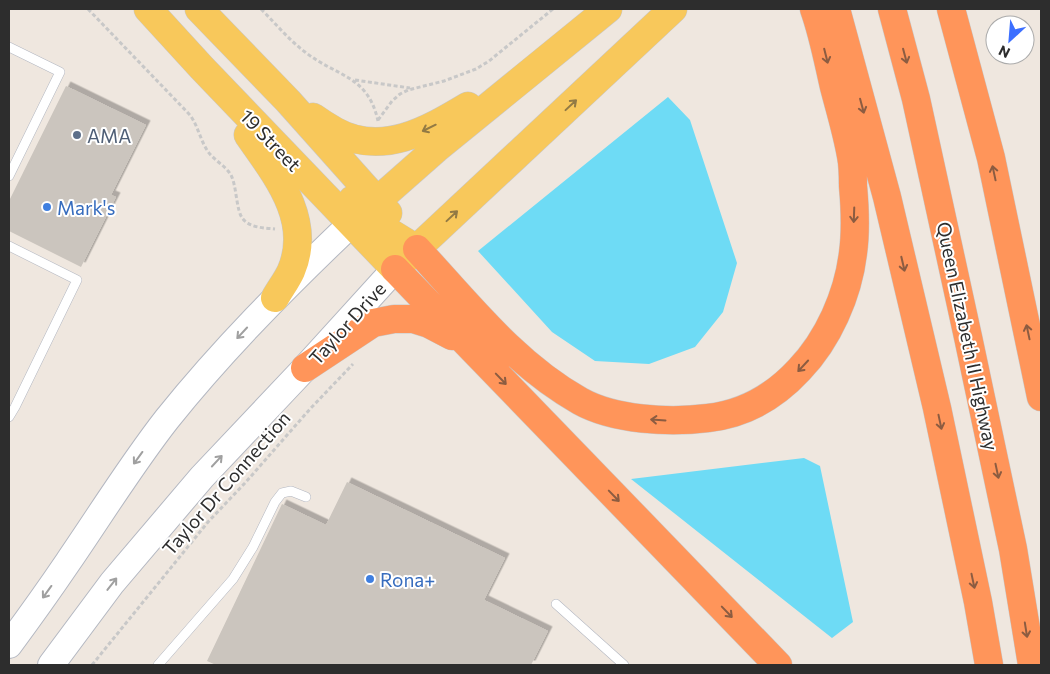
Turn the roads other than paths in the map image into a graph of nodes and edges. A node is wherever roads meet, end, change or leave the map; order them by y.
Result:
1 (148, 9) edge
2 (199, 9) edge
3 (608, 9) edge
4 (673, 9) edge
5 (814, 9) edge
6 (836, 9) edge
7 (892, 9) edge
8 (951, 9) edge
9 (173, 36) junction
10 (9, 47) edge
11 (546, 58) junction
12 (202, 68) junction
13 (288, 101) junction
14 (9, 176) edge
15 (365, 212) junction
16 (9, 246) edge
17 (417, 249) junction
18 (396, 269) junction
19 (275, 298) junction
20 (467, 344) junction
21 (305, 368) junction
22 (1041, 396) edge
23 (9, 417) edge
24 (306, 497) dead end
25 (556, 604) dead end
26 (9, 645) edge
27 (51, 665) edge
28 (158, 665) edge
29 (624, 665) edge
30 (778, 665) edge
31 (989, 665) edge
32 (1032, 665) edge

1 - 9 main road, 19 Street
2 - 13 main road, 19 Street
3 - 11 main road
17 -> 4 main road, Taylor Drive
5 -> 17 highway
6 -> 31 highway
7 -> 32 highway, Queen Elizabeth II Highway
22 -> 8 highway
9 - 12 main road, 19 Street
9 - 15 main road
10 - 14 lane
11 -> 13 main road
11 - 15 main road
12 - 15 main road, 19 Street
12 - 19 main road
13 - 15 main road, 19 Street
15 - 17 main road, 19 Street
15 - 18 main road, 19 Street
15 - 19 main road
16 - 23 lane
17 - 18 main road, Taylor Drive
18 - 20 highway
18 - 21 main road, Taylor Drive
19 -> 26 main road
20 - 21 highway
20 -> 30 highway
27 -> 21 main road, Taylor Drive
24 - 28 lane
25 - 29 lane

